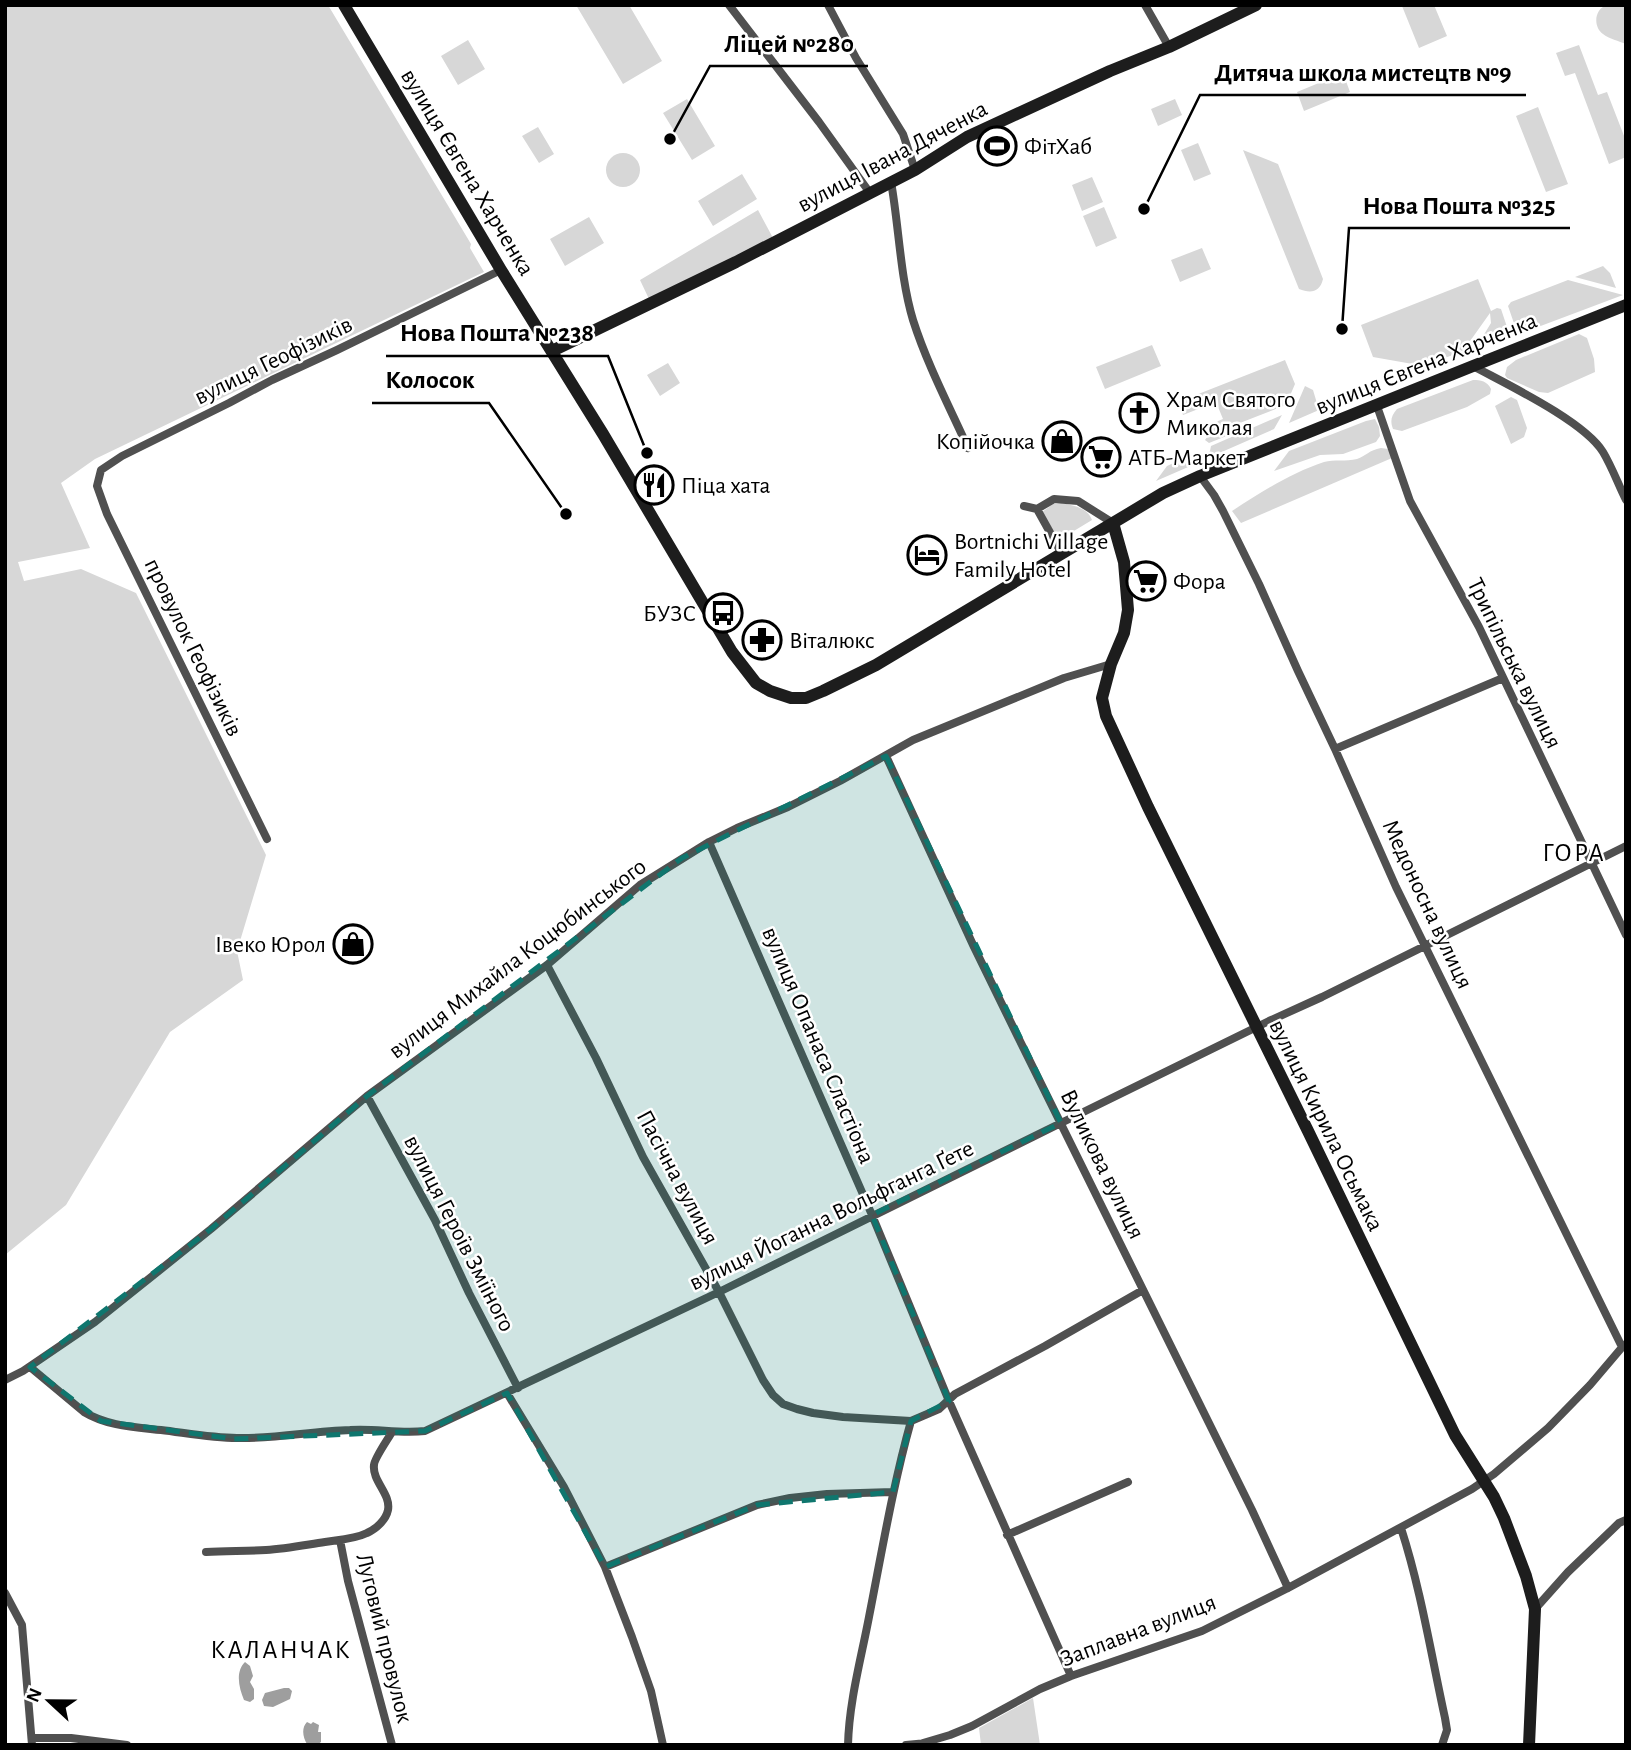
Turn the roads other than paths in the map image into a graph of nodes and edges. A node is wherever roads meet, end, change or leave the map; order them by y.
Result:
1 (344, 5) edge
2 (729, 5) edge
3 (828, 5) edge
4 (1145, 5) edge
5 (1256, 5) edge
6 (1169, 47) junction
7 (915, 170) junction
8 (891, 182) junction
9 (870, 193) junction
10 (501, 270) junction
11 (1626, 306) edge
12 (552, 351) junction
13 (1472, 366) junction
14 (1377, 406) junction
15 (968, 448) dead end
16 (101, 470) joint
17 (1200, 477) junction
18 (1626, 500) edge
19 (1024, 506) dead end
20 (1037, 509) junction
21 (1113, 523) junction
22 (1062, 554) junction
23 (1111, 664) junction
24 (1503, 677) junction
25 (1335, 749) junction
26 (886, 756) junction
27 (267, 839) dead end
28 (709, 842) junction
29 (1626, 846) edge
30 (1591, 863) junction
31 (1626, 935) edge
32 (1425, 945) junction
33 (547, 965) junction
34 (1256, 1028) junction
35 (367, 1096) junction
36 (1061, 1122) junction
37 (872, 1215) junction
38 (1143, 1290) junction
39 (719, 1292) junction
40 (1624, 1345) edge
41 (30, 1367) junction
42 (5, 1380) edge
43 (518, 1388) junction
44 (507, 1393) junction
45 (949, 1401) junction
46 (911, 1421) junction
47 (392, 1432) junction
48 (1485, 1481) junction
49 (1128, 1482) dead end
50 (893, 1492) junction
51 (1626, 1520) edge
52 (1401, 1528) junction
53 (1007, 1535) junction
54 (340, 1540) junction
55 (206, 1552) dead end
56 (604, 1567) junction
57 (1288, 1588) junction
58 (5, 1593) edge
59 (1535, 1609) junction
60 (1071, 1676) junction
61 (32, 1741) edge
62 (923, 1743) junction
63 (127, 1745) edge
64 (392, 1745) edge
65 (663, 1745) edge
66 (848, 1745) edge
67 (906, 1745) edge
68 (934, 1745) edge
69 (1442, 1745) edge
70 (1529, 1745) edge

1 - 10 street, вулиця Євгена Харченка
2 - 9 street
3 - 7 street
4 - 6 street
5 - 6 street, вулиця Івана Дяченка
6 - 7 street, вулиця Івана Дяченка
7 - 8 street, вулиця Івана Дяченка
8 - 9 street, вулиця Івана Дяченка
8 - 15 street
9 - 12 street, вулиця Івана Дяченка
10 - 12 street, вулиця Євгена Харченка
10 - 16 street, вулиця Геофізиків
11 - 13 street, вулиця Євгена Харченка
12 - 22 street, вулиця Євгена Харченка
13 - 14 street, вулиця Євгена Харченка
13 - 18 street
14 - 17 street, вулиця Євгена Харченка
14 - 24 street, Трипільська вулиця
16 - 27 street, провулок Геофізиків
17 - 21 street, вулиця Євгена Харченка
17 - 25 street, Медоносна вулиця
19 - 20 street
20 - 21 street
20 - 22 street
21 - 22 street, вулиця Євгена Харченка
21 - 23 street, вулиця Кирила Осьмака
23 - 26 street, вулиця Михайла Коцюбинського
23 - 34 street, вулиця Кирила Осьмака
24 - 25 street
24 - 30 street, Трипільська вулиця
25 - 32 street, Медоносна вулиця
26 - 28 street, вулиця Михайла Коцюбинського
26 - 36 street, Вуликова вулиця
28 - 33 street, вулиця Михайла Коцюбинського
28 - 37 street, вулиця Опанаса Сластіона
29 - 30 street, вулиця Йоганна Вольфганга Ґете
30 - 31 street, Трипільська вулиця
30 - 32 street, вулиця Йоганна Вольфганга Ґете
32 - 34 street, вулиця Йоганна Вольфганга Ґете
32 - 40 street, Медоносна вулиця
33 - 35 street, вулиця Михайла Коцюбинського
33 - 39 street, Пасічна вулиця
34 - 36 street, вулиця Йоганна Вольфганга Ґете
34 - 48 street, вулиця Кирила Осьмака
35 - 41 street, вулиця Михайла Коцюбинського
35 - 43 street, вулиця Героїв Зміїного
36 - 37 street, вулиця Йоганна Вольфганга Ґете
36 - 38 street, Вуликова вулиця
37 - 39 street, вулиця Йоганна Вольфганга Ґете
37 - 45 street, вулиця Опанаса Сластіона
38 - 45 street
38 - 57 street, Вуликова вулиця
39 - 43 street, вулиця Йоганна Вольфганга Ґете
39 - 46 street, Пасічна вулиця
40 - 48 street, Заплавна вулиця
41 - 42 street, вулиця Михайла Коцюбинського
41 - 47 street, вулиця Йоганна Вольфганга Ґете
43 - 44 street, вулиця Йоганна Вольфганга Ґете
44 - 47 street, вулиця Йоганна Вольфганга Ґете
44 - 56 street
45 - 46 street
45 - 53 street, вулиця Опанаса Сластіона
46 - 50 street
47 - 54 street, Луговий провулок
48 - 52 street, Заплавна вулиця
48 - 59 street, вулиця Кирила Осьмака
49 - 53 street
50 - 56 street
50 - 66 street
51 - 59 street
52 - 57 street, Заплавна вулиця
52 - 69 street
53 - 60 street, вулиця Опанаса Сластіона
54 - 55 street, Луговий провулок
54 - 64 street, Луговий провулок
56 - 65 street
57 - 60 street, Заплавна вулиця
58 - 61 street
59 - 70 street, вулиця Кирила Осьмака
60 - 62 street, Заплавна вулиця
61 - 63 street
62 - 67 street
62 - 68 street

